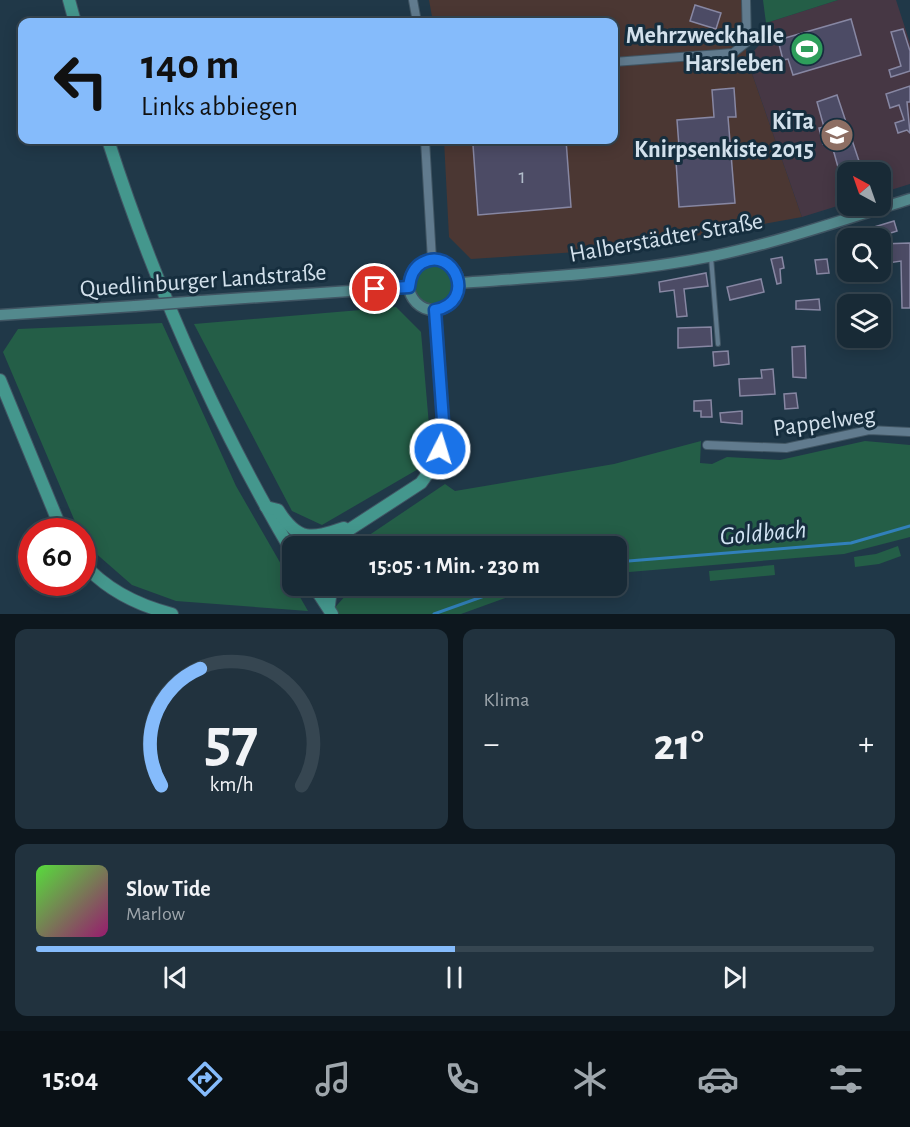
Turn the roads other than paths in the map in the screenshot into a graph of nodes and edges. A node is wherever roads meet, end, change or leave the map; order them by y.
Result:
1 (69, 0) edge
2 (413, 0) edge
3 (746, 0) edge
4 (74, 18) edge
5 (416, 18) edge
6 (618, 62) edge
7 (109, 144) edge
8 (425, 144) edge
9 (910, 199) edge
10 (711, 256) junction
11 (432, 260) junction
12 (459, 283) junction
13 (409, 287) junction
14 (435, 310) junction
15 (0, 315) edge
16 (718, 344) dead end
17 (0, 380) edge
18 (910, 432) edge
19 (707, 445) dead end
20 (266, 507) junction
21 (57, 518) edge
22 (357, 523) junction
23 (283, 536) edge
24 (338, 536) edge
25 (353, 536) edge
26 (96, 576) edge
27 (320, 596) edge
28 (330, 596) edge
29 (330, 612) edge
30 (172, 614) edge

1 - 4 main road
2 - 5 street
3 - 6 street
7 - 20 main road
8 - 11 street
9 - 10 main road, Halberstädter Straße
10 - 12 main road, Halberstädter Straße
10 - 16 lane
11 - 12 main road
11 - 13 main road
12 - 14 main road
13 - 14 main road
13 - 15 main road, Quedlinburger Landstraße, bridge
14 - 22 main road
17 - 21 main road
18 - 19 street, Pappelweg
20 - 22 main road
20 - 23 main road
22 - 24 main road
22 - 25 main road
26 - 30 main road
27 - 29 main road
28 - 29 main road

